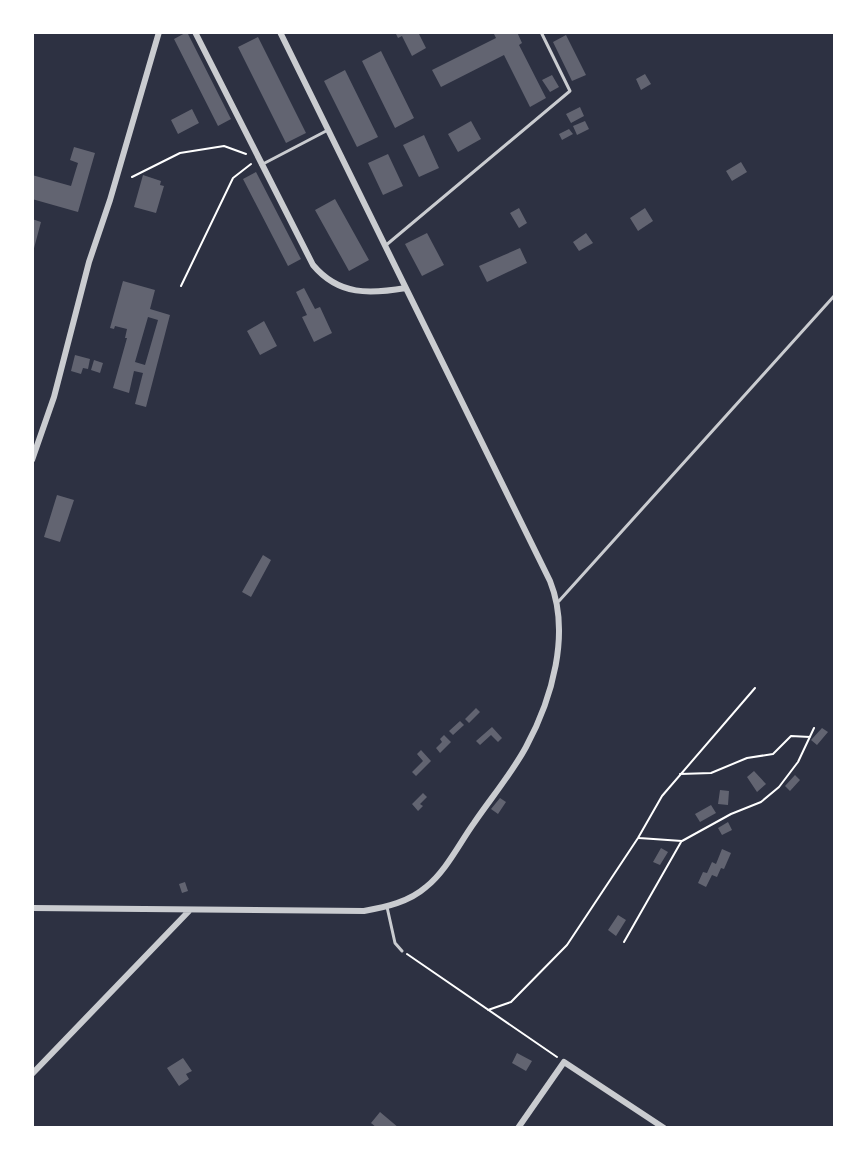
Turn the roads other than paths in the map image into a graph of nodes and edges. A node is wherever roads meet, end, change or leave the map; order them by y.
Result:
1 (159, 32) edge
2 (195, 32) edge
3 (280, 32) edge
4 (541, 32) edge
5 (328, 130) junction
6 (260, 162) junction
7 (385, 246) junction
8 (406, 288) junction
9 (835, 295) edge
10 (32, 460) edge
11 (557, 602) junction
12 (387, 907) junction
13 (32, 908) edge
14 (189, 911) junction
15 (402, 951) road end
16 (32, 1074) edge
17 (518, 1128) edge
18 (664, 1128) edge

1 - 10 street
2 - 6 street
3 - 5 street
4 - 7 lane
5 - 6 lane
5 - 7 street
6 - 8 street
7 - 8 street
8 - 11 street
9 - 11 lane
11 - 12 street
12 - 14 street
12 - 15 lane
13 - 14 street
14 - 16 street
17 - 18 street

